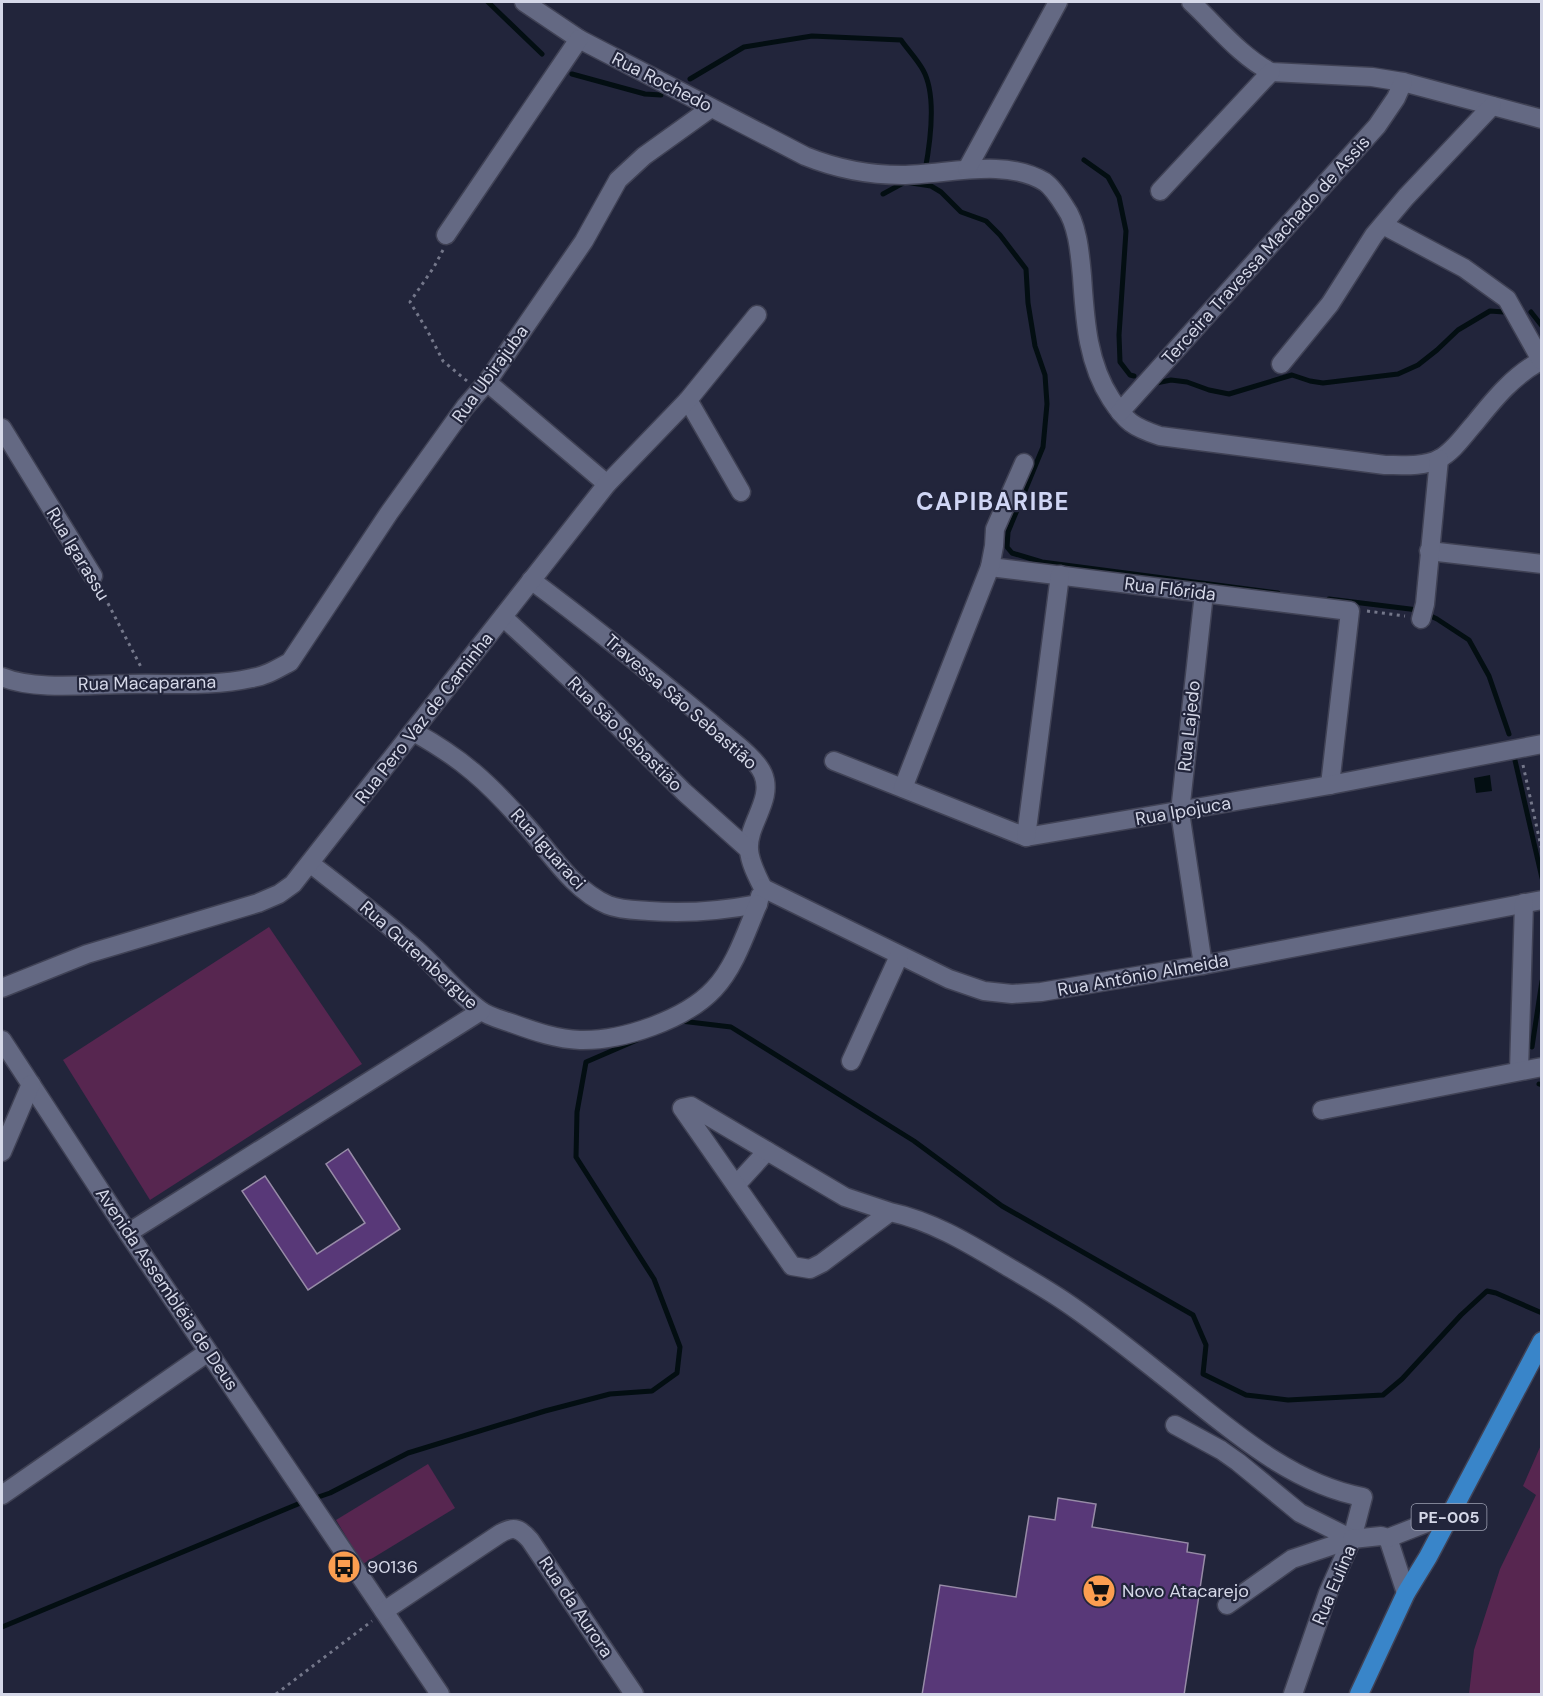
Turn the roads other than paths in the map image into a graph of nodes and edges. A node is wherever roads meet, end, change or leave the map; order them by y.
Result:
1 (524, 2) edge
2 (1058, 2) edge
3 (1191, 2) edge
4 (579, 39) junction
5 (1271, 72) junction
6 (1403, 82) junction
7 (1492, 106) junction
8 (711, 108) junction
9 (1542, 119) edge
10 (967, 169) junction
11 (1160, 191) dead end
12 (1383, 225) junction
13 (446, 235) road end
14 (757, 315) dead end
15 (1541, 360) edge
16 (1281, 364) dead end
17 (483, 388) junction
18 (688, 400) junction
19 (1120, 412) junction
20 (2, 428) edge
21 (1439, 459) junction
22 (1024, 463) dead end
23 (608, 484) junction
24 (741, 492) dead end
25 (1429, 551) junction
26 (1542, 564) edge
27 (990, 567) junction
28 (1060, 575) junction
29 (93, 576) road end
30 (531, 580) junction
31 (1204, 593) junction
32 (1423, 611) road end
33 (502, 617) junction
34 (290, 662) joint
35 (2, 677) edge
36 (414, 732) junction
37 (1542, 744) edge
38 (834, 761) dead end
39 (1330, 785) junction
40 (903, 788) junction
41 (1180, 812) junction
42 (1026, 837) junction
43 (749, 850) junction
44 (311, 864) junction
45 (760, 896) junction
46 (1533, 901) edge
47 (899, 956) junction
48 (1203, 965) junction
49 (2, 988) edge
50 (481, 1011) junction
51 (2, 1041) edge
52 (850, 1061) dead end
53 (1542, 1067) edge
54 (1519, 1071) junction
55 (31, 1084) junction
56 (1322, 1110) dead end
57 (767, 1151) junction
58 (2, 1152) edge
59 (736, 1185) junction
60 (890, 1212) junction
61 (128, 1233) junction
62 (1542, 1341) edge
63 (208, 1352) junction
64 (1175, 1425) dead end
65 (2, 1495) edge
66 (1452, 1513) junction
67 (1388, 1538) junction
68 (1352, 1539) junction
69 (1406, 1593) junction
70 (1227, 1605) dead end
71 (384, 1611) junction
72 (440, 1695) edge
73 (634, 1695) edge
74 (1293, 1695) edge
75 (1359, 1695) edge

1 - 4 street, Rua Rochedo
2 - 10 street
3 - 5 street
4 - 8 street, Rua Rochedo
4 - 13 street
5 - 6 street
5 - 11 street
6 - 7 street
6 - 19 street, Terceira Travessa Machado de Assis
7 - 9 street
7 - 12 street
8 - 10 street, Rua Rochedo
8 - 17 street, Rua Ubirajuba
10 - 19 street, Rua Rochedo
12 - 15 street
12 - 16 street
14 - 18 street, Rua Pero Vaz de Caminha
15 - 21 street
17 - 23 street
17 - 34 street, Rua Ubirajuba
18 - 23 street, Rua Pero Vaz de Caminha
18 - 24 street
19 - 21 street, Rua Rochedo
20 - 29 street, Rua Igarassu
21 - 25 street
22 - 27 street
23 - 30 street, Rua Pero Vaz de Caminha
25 - 26 street
25 - 32 street
27 - 28 street, Rua Flórida
27 - 40 street
28 - 31 street, Rua Flórida
28 - 42 street
30 - 33 street, Rua Pero Vaz de Caminha
30 - 43 street, Travessa São Sebastião
31 - 39 street, Rua Flórida
31 - 41 street, Rua Lajedo
33 - 36 street, Rua Pero Vaz de Caminha
33 - 43 street, Rua São Sebastião
34 - 35 street, Rua Macaparana
36 - 44 street, Rua Pero Vaz de Caminha
36 - 45 street, Rua Iguaraci
37 - 39 street, Rua Ipojuca
38 - 40 street
39 - 41 street, Rua Ipojuca
40 - 42 street
41 - 42 street, Rua Ipojuca
41 - 48 street, Rua Lajedo
43 - 45 street
44 - 49 street, Rua Pero Vaz de Caminha
44 - 50 street, Rua Gutembergue
45 - 47 street, Rua Antônio Almeida
45 - 50 street, Rua Gutembergue
46 - 48 street, Rua Antônio Almeida
46 - 54 street
47 - 48 street, Rua Antônio Almeida
47 - 52 street
50 - 61 street
51 - 55 street, Avenida Assembléia de Deus
53 - 54 street
54 - 56 street
55 - 58 street
55 - 61 street, Avenida Assembléia de Deus
57 - 59 street
57 - 59 street
57 - 60 street
59 - 60 street
60 - 68 street
61 - 63 street, Avenida Assembléia de Deus
62 - 66 main road, PE-005
63 - 65 street
63 - 71 street, Avenida Assembléia de Deus
64 - 68 street
66 - 67 street, Rua Eulina
66 - 69 main road, PE-005
67 - 68 street, Rua Eulina
67 - 69 street
68 - 70 street
68 - 74 street, Rua Eulina
69 - 75 main road, PE-005
71 - 72 street
71 - 73 street, Rua da Aurora

